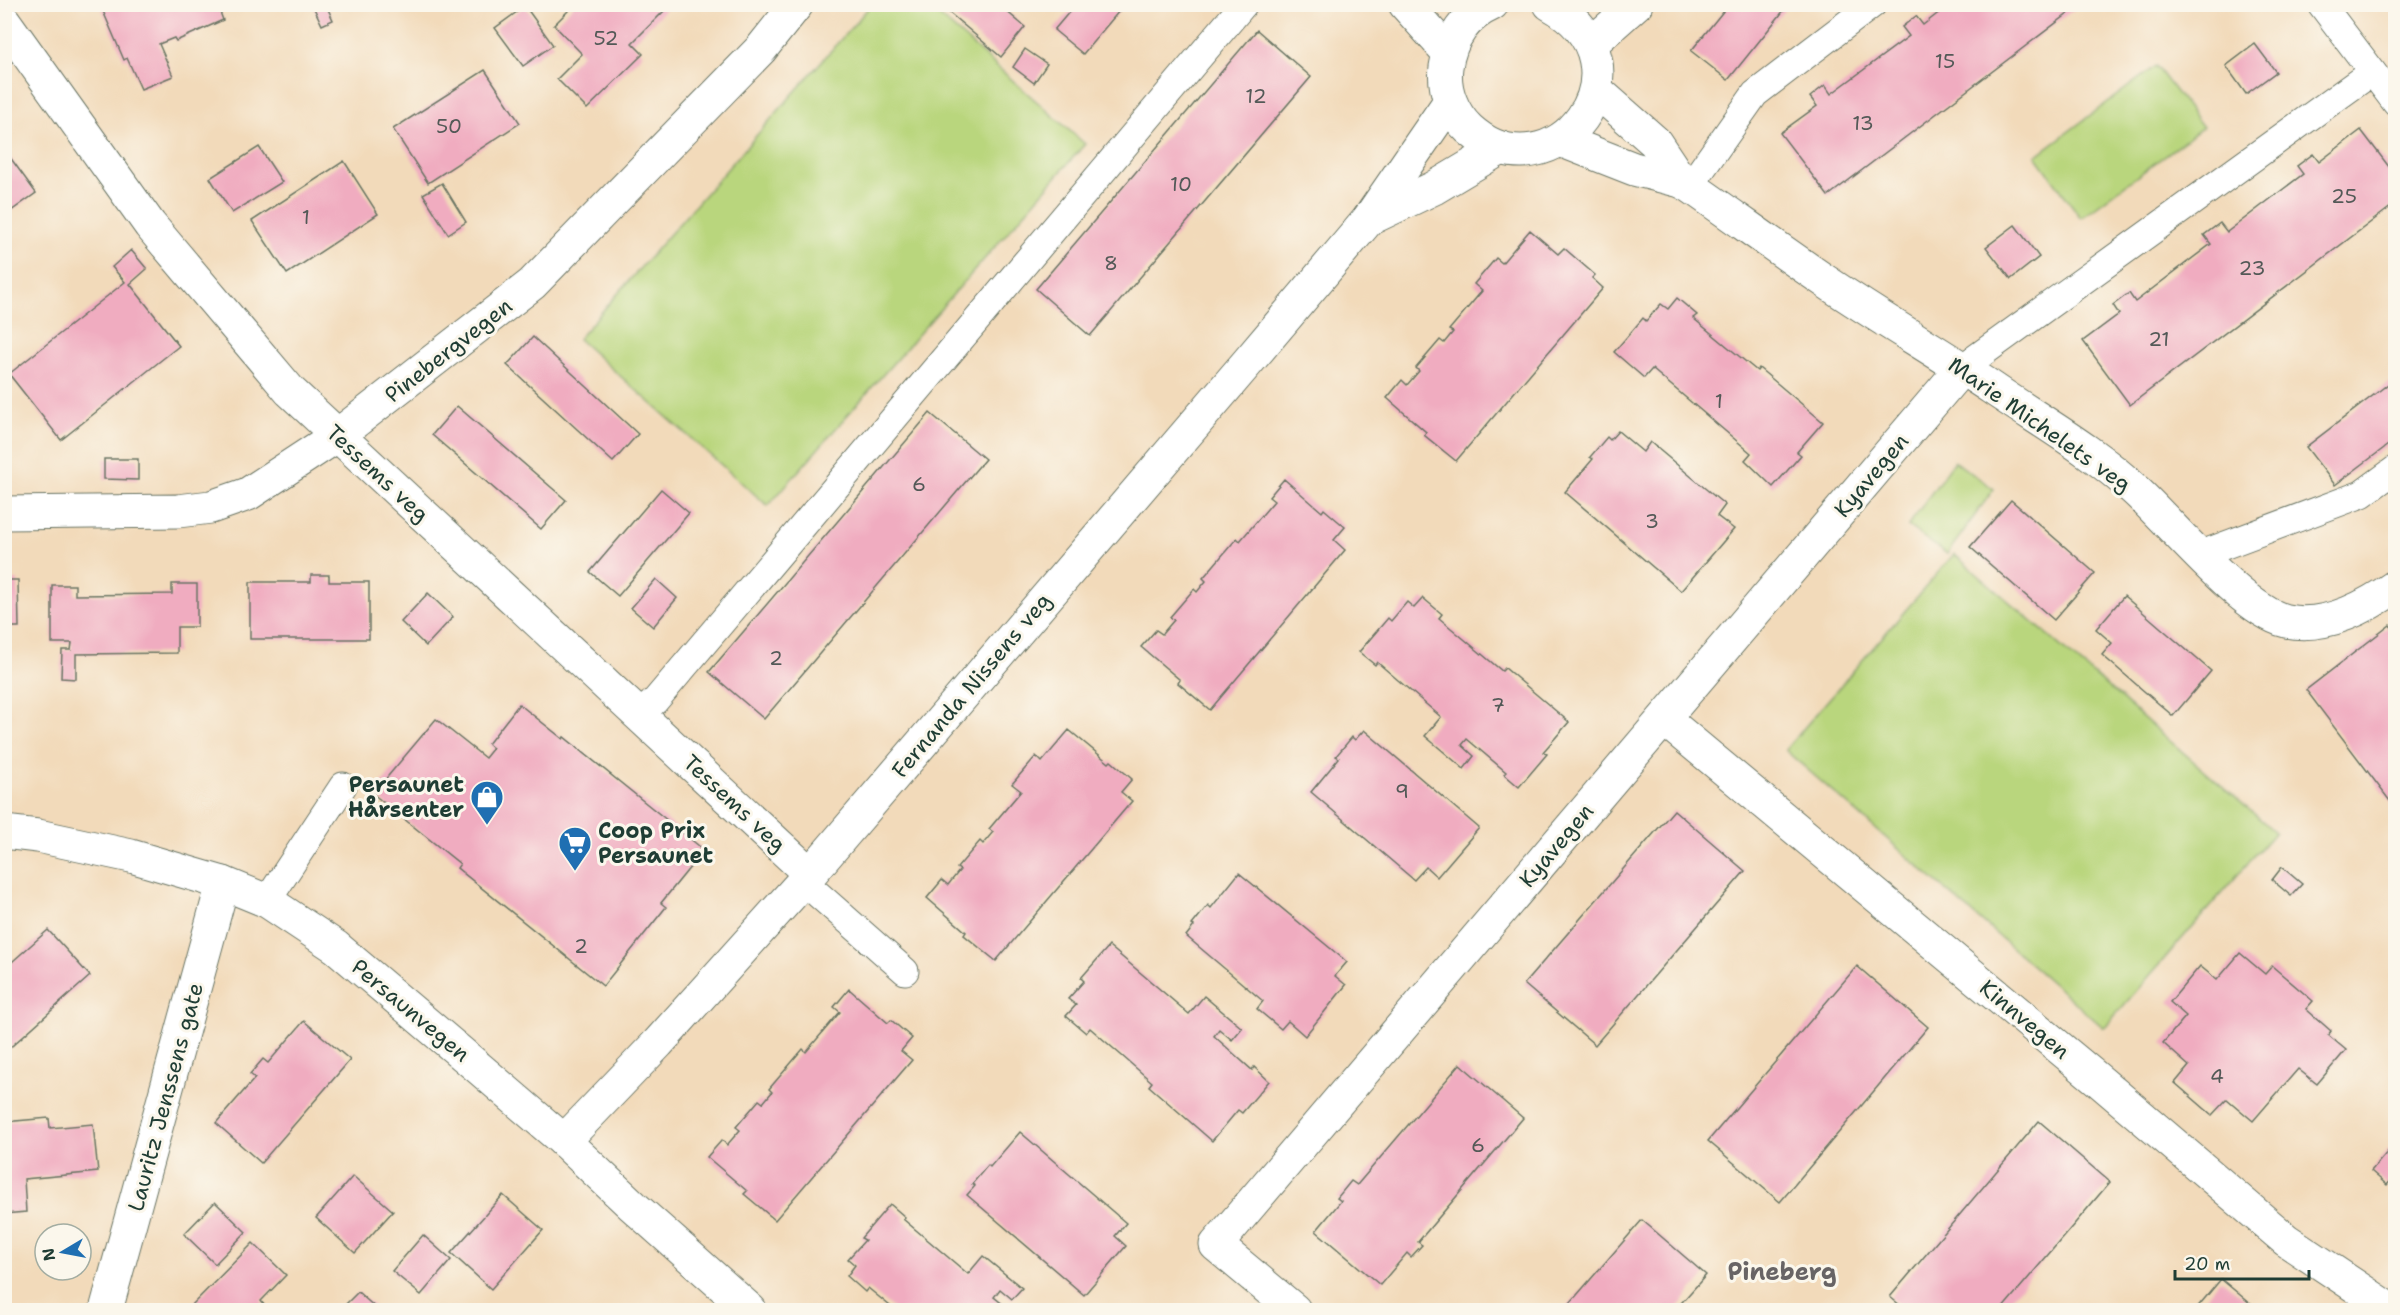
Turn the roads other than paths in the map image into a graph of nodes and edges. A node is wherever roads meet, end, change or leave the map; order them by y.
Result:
1 (797, 4) edge
2 (1244, 4) edge
3 (1405, 4) edge
4 (1550, 4) edge
5 (1636, 4) edge
6 (1873, 4) edge
7 (2321, 4) edge
8 (1489, 5) edge
9 (4, 21) edge
10 (1591, 44) junction
11 (1448, 52) junction
12 (2372, 72) junction
13 (1596, 90) junction
14 (1450, 101) junction
15 (2396, 103) edge
16 (1560, 140) junction
17 (1500, 148) junction
18 (1685, 183) junction
19 (1368, 220) junction
20 (1962, 368) junction
21 (338, 435) junction
22 (2396, 469) edge
23 (4, 513) edge
24 (2199, 555) junction
25 (2396, 586) edge
26 (639, 714) junction
27 (1664, 719) junction
28 (343, 786) dead end
29 (4, 832) edge
30 (806, 878) junction
31 (223, 883) junction
32 (267, 901) junction
33 (905, 971) dead end
34 (564, 1141) junction
35 (106, 1311) edge
36 (750, 1311) edge
37 (1294, 1311) edge
38 (2391, 1311) edge

1 - 21 street, Pinebergvegen
2 - 26 lane
3 - 11 street
4 - 10 street
5 - 10 street
6 - 18 lane
7 - 12 lane
8 - 11 street
9 - 21 street, Tessems veg
10 - 13 street
11 - 14 street
12 - 15 lane
12 - 20 lane
13 - 16 street
13 - 18 street, Marie Michelets veg
14 - 17 street
14 - 19 street, Fernanda Nissens veg
16 - 17 street
16 - 18 street, Marie Michelets veg
17 - 19 street, Fernanda Nissens veg
18 - 20 street, Marie Michelets veg
19 - 30 street, Fernanda Nissens veg
20 - 24 street, Marie Michelets veg
20 - 27 street, Kyavegen
21 - 23 street, Pinebergvegen
21 - 26 street, Tessems veg
22 - 24 lane
24 - 25 street, Marie Michelets veg
26 - 30 street, Tessems veg
27 - 37 street, Kyavegen
27 - 38 street, Kinnvegen
28 - 32 lane
29 - 31 street, Persaunvegen
30 - 33 lane
30 - 34 street, Fernanda Nissens veg
31 - 32 street, Persaunvegen
31 - 35 street, Lauritz Jenssens gate
32 - 34 street, Persaunvegen
34 - 36 street, Persaunvegen

